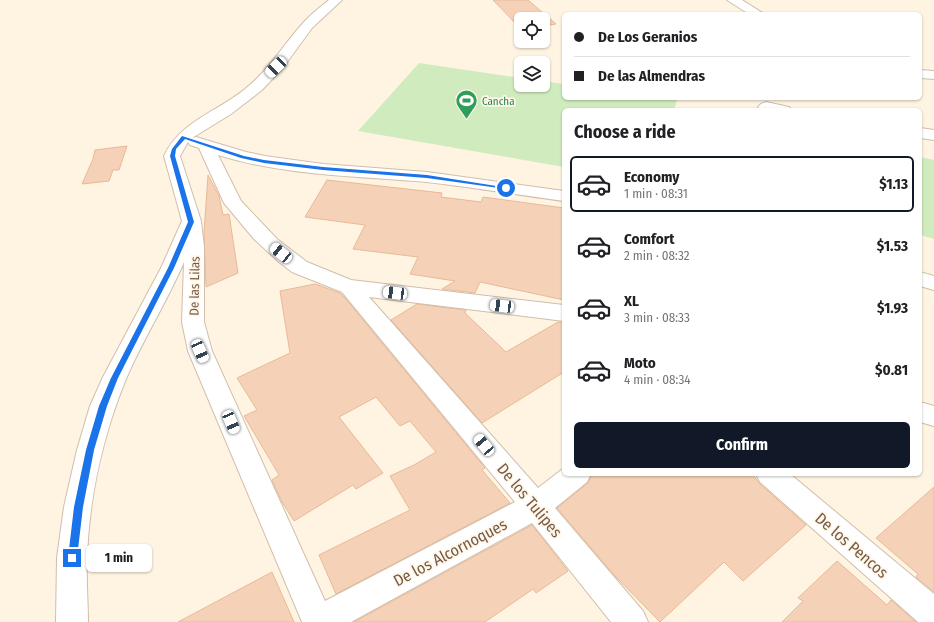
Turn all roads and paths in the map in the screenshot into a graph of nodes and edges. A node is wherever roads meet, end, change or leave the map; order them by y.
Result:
1 (336, 0) edge
2 (733, 0) edge
3 (754, 12) edge
4 (922, 74) edge
5 (934, 75) edge
6 (766, 107) dead end
7 (772, 108) edge
8 (922, 133) edge
9 (934, 135) edge
10 (184, 137) junction
11 (206, 145) junction
12 (562, 196) edge
13 (191, 222) junction
14 (922, 280) edge
15 (934, 284) edge
16 (349, 287) junction
17 (562, 313) edge
18 (922, 413) edge
19 (934, 416) edge
20 (574, 476) edge
21 (772, 476) edge
22 (536, 506) junction
23 (934, 616) edge
24 (72, 622) edge
25 (319, 622) edge
26 (632, 622) edge

1 - 10 street, De las Lilas
2 - 3 street
4 - 5 street
6 - 7 street
8 - 9 street
10 - 11 street
10 - 13 street, De las Lilas
11 - 12 street
11 - 16 street
13 - 24 street
13 - 25 street, De las Lilas
14 - 15 street
16 - 17 street
16 - 22 street, De los Tulipes
18 - 19 street
20 - 22 street, De los Alcornoques
21 - 23 street, De los Pencos
22 - 25 street, De los Alcornoques
22 - 26 street, De los Tulipes

